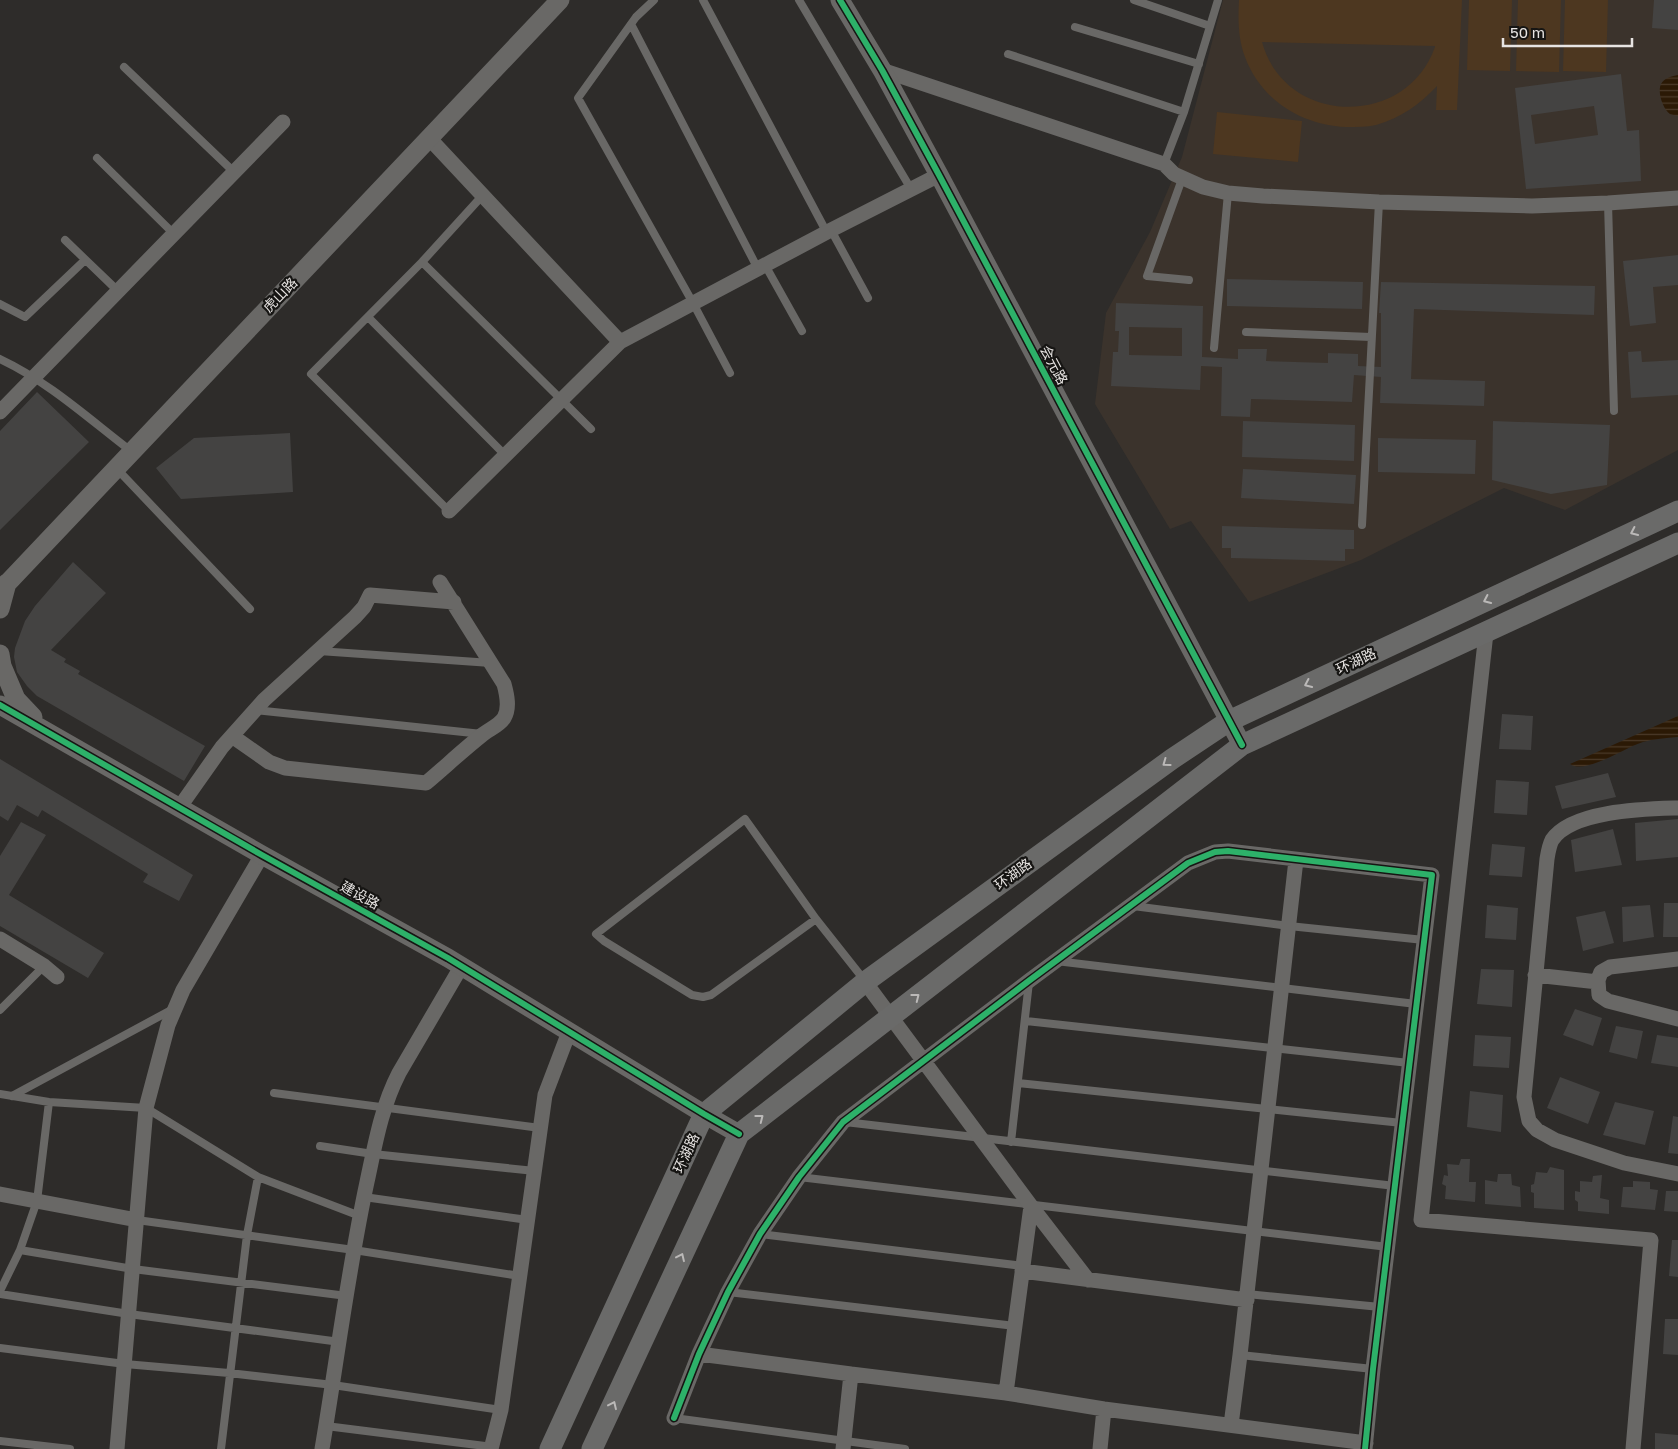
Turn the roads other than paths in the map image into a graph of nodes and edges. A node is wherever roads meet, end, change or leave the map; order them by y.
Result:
1 (560, 0) edge
2 (654, 0) edge
3 (703, 0) edge
4 (799, 0) edge
5 (840, 0) edge
6 (1134, 0) edge
7 (1218, 0) edge
8 (631, 24) junction
9 (1210, 26) junction
10 (1075, 27) dead end
11 (1008, 54) dead end
12 (1199, 64) junction
13 (124, 67) dead end
14 (882, 70) junction
15 (1184, 112) junction
16 (283, 122) dead end
17 (429, 138) junction
18 (97, 158) dead end
19 (1164, 164) junction
20 (234, 172) junction
21 (939, 176) junction
22 (1182, 178) junction
23 (911, 189) junction
24 (1228, 193) junction
25 (483, 195) junction
26 (1678, 198) edge
27 (1379, 202) junction
28 (1608, 203) junction
29 (829, 231) junction
30 (174, 234) junction
31 (65, 240) dead end
32 (85, 260) junction
33 (422, 262) junction
34 (762, 267) junction
35 (1189, 280) dead end
36 (118, 291) junction
37 (868, 298) dead end
38 (0, 304) edge
39 (693, 304) junction
40 (368, 316) junction
41 (802, 331) dead end
42 (1246, 332) dead end
43 (1371, 337) junction
44 (620, 342) junction
45 (1214, 348) dead end
46 (0, 359) edge
47 (730, 373) dead end
48 (34, 378) junction
49 (562, 400) junction
50 (1614, 411) dead end
51 (0, 412) edge
52 (591, 429) dead end
53 (131, 451) junction
54 (505, 456) junction
55 (115, 468) junction
56 (449, 511) joint
57 (1678, 511) edge
58 (1362, 526) dead end
59 (1678, 543) edge
60 (440, 582) dead end
61 (2, 587) edge
62 (454, 602) junction
63 (0, 609) edge
64 (250, 610) dead end
65 (1486, 633) junction
66 (316, 651) junction
67 (0, 654) edge
68 (491, 663) junction
69 (0, 705) edge
70 (255, 710) junction
71 (0, 716) edge
72 (1229, 720) junction
73 (46, 731) junction
74 (484, 734) junction
75 (232, 736) junction
76 (1242, 745) junction
77 (179, 808) junction
78 (1678, 808) edge
79 (262, 855) junction
80 (1296, 860) junction
81 (1130, 906) junction
82 (816, 919) junction
83 (1289, 926) junction
84 (0, 939) edge
85 (1424, 940) junction
86 (1678, 959) edge
87 (1054, 961) junction
88 (44, 966) junction
89 (461, 968) junction
90 (1536, 975) junction
91 (57, 977) dead end
92 (1030, 980) junction
93 (865, 982) junction
94 (1598, 982) junction
95 (1281, 989) junction
96 (1416, 1004) junction
97 (175, 1008) junction
98 (0, 1010) edge
99 (891, 1017) junction
100 (1678, 1020) edge
101 (1026, 1021) junction
102 (569, 1032) junction
103 (1275, 1048) junction
104 (924, 1062) junction
105 (1410, 1063) junction
106 (1018, 1083) junction
107 (274, 1093) dead end
108 (0, 1094) edge
109 (12, 1096) junction
110 (50, 1102) junction
111 (146, 1108) junction
112 (384, 1108) junction
113 (1268, 1109) junction
114 (704, 1114) junction
115 (843, 1122) junction
116 (1402, 1123) junction
117 (540, 1128) junction
118 (739, 1134) junction
119 (980, 1138) junction
120 (1011, 1142) junction
121 (320, 1146) dead end
122 (373, 1154) junction
123 (535, 1171) junction
124 (1261, 1171) junction
125 (1678, 1174) edge
126 (258, 1177) junction
127 (799, 1177) junction
128 (1395, 1186) junction
129 (0, 1194) edge
130 (364, 1197) junction
131 (37, 1200) junction
132 (1031, 1206) junction
133 (360, 1216) junction
134 (137, 1220) junction
135 (528, 1220) junction
136 (1254, 1232) junction
137 (760, 1234) junction
138 (247, 1235) junction
139 (1388, 1247) junction
140 (20, 1250) junction
141 (354, 1250) junction
142 (133, 1269) junction
143 (1022, 1269) junction
144 (520, 1276) junction
145 (1088, 1280) junction
146 (240, 1283) junction
147 (1, 1288) edge
148 (728, 1292) junction
149 (347, 1296) junction
150 (1247, 1297) junction
151 (1380, 1307) junction
152 (129, 1314) junction
153 (1015, 1326) junction
154 (236, 1329) junction
155 (340, 1342) junction
156 (0, 1348) edge
157 (699, 1354) junction
158 (1240, 1355) junction
159 (125, 1364) junction
160 (1373, 1369) junction
161 (229, 1373) junction
162 (851, 1374) junction
163 (333, 1385) junction
164 (1006, 1393) junction
165 (1104, 1409) junction
166 (501, 1410) junction
167 (674, 1418) joint
168 (1231, 1425) junction
169 (326, 1426) junction
170 (0, 1441) edge
171 (843, 1445) edge
172 (1366, 1446) edge
173 (492, 1448) edge
174 (70, 1449) edge
175 (117, 1449) edge
176 (221, 1449) edge
177 (322, 1449) edge
178 (550, 1449) edge
179 (592, 1449) edge
180 (905, 1449) edge
181 (1100, 1449) edge
182 (1633, 1449) edge

1 - 17 street, 虎山路
2 - 8 lane
3 - 29 lane
4 - 23 lane
5 - 14 street, 会元路
6 - 9 lane
7 - 9 lane
8 - 34 lane
8 - 39 lane
9 - 12 lane
10 - 12 lane
11 - 15 lane
12 - 15 lane
13 - 20 lane
14 - 19 street
14 - 21 street, 会元路
15 - 19 lane
16 - 20 street
17 - 25 street
17 - 53 street, 虎山路
18 - 30 lane
19 - 22 street
20 - 30 street
21 - 23 street
21 - 72 street, 会元路
22 - 24 street
22 - 35 lane
23 - 29 street
24 - 27 street
24 - 45 lane
25 - 33 lane
25 - 44 street
26 - 28 street
27 - 28 street
27 - 43 lane
28 - 50 lane
29 - 34 street
29 - 37 lane
30 - 36 street
31 - 32 lane
32 - 36 lane
32 - 38 lane
33 - 40 lane
33 - 49 lane
34 - 39 street
34 - 41 lane
36 - 48 street
39 - 44 street
39 - 47 lane
40 - 54 lane
40 - 56 lane
42 - 43 lane
43 - 58 lane
44 - 49 street
46 - 48 lane
48 - 51 street
48 - 53 lane
49 - 52 lane
49 - 54 street
53 - 55 street, 虎山路
54 - 56 street
55 - 61 street, 虎山路
55 - 64 lane
57 -> 72 main road, 环湖路
59 - 65 main road, 环湖路
60 - 62 street
61 - 63 street
62 - 66 street
62 - 68 street
65 - 76 main road, 环湖路
65 - 182 street
66 - 68 lane
66 - 70 street
67 - 73 street
68 - 74 street
69 - 73 street, 建设路
70 - 74 lane
70 - 75 street
71 - 73 street
72 - 76 street, 会元路
72 -> 93 main road, 环湖路
73 - 77 street, 建设路
74 - 75 street
75 - 77 street
99 -> 76 main road, 环湖路
77 - 79 street, 建设路
78 - 90 street
79 - 89 street, 建设路
79 - 97 street
80 - 81 street
80 - 83 street
80 - 85 street
81 - 83 lane
81 - 87 street
82 - 82 lane
82 - 93 lane
83 - 85 lane
83 - 95 street
84 - 88 street
85 - 96 street
86 - 94 street
87 - 92 street
87 - 95 lane
88 - 91 street
88 - 98 lane
89 - 102 street, 建设路
89 - 112 street
90 - 94 street
90 - 125 street
92 - 101 lane
92 - 104 street
93 - 99 street
93 - 114 main road, 环湖路
94 - 100 street
95 - 96 lane
95 - 103 street
96 - 105 street
97 - 109 lane
97 - 111 street
99 - 104 street
118 -> 99 main road, 环湖路
101 - 103 lane
101 - 106 lane
102 - 114 street, 建设路
102 - 117 street
103 - 105 lane
103 - 113 street
104 - 115 street
104 - 119 street
105 - 116 street
106 - 113 lane
106 - 120 lane
107 - 112 lane
108 - 109 lane
109 - 110 lane
110 - 111 lane
110 - 131 lane
111 - 126 lane
111 - 134 street
112 - 117 lane
112 - 122 street
113 - 116 lane
113 - 124 street
114 - 118 street, 建设路
114 - 178 main road, 环湖路
115 - 119 lane
115 - 127 street
116 - 128 street
117 - 123 street
179 -> 118 main road, 环湖路
119 - 120 lane
119 - 132 street
120 - 124 lane
121 - 122 lane
122 - 123 lane
122 - 130 street
123 - 135 street
124 - 128 lane
124 - 136 street
126 - 133 lane
126 - 138 lane
127 - 132 lane
127 - 137 street
128 - 139 street
129 - 131 street
130 - 133 street
130 - 135 lane
131 - 134 street
131 - 140 lane
132 - 136 lane
132 - 143 street
132 - 145 street
133 - 141 street
134 - 138 lane
134 - 142 street
135 - 144 street
136 - 139 lane
136 - 150 street
137 - 143 lane
137 - 148 street
138 - 141 lane
138 - 146 lane
139 - 151 street
140 - 142 lane
140 - 147 lane
141 - 144 lane
141 - 149 street
142 - 146 lane
142 - 152 street
143 - 145 street
143 - 153 street
144 - 166 street
145 - 150 street
146 - 149 lane
146 - 154 lane
147 - 152 lane
148 - 153 lane
148 - 157 street
149 - 155 street
150 - 151 lane
150 - 158 street
151 - 160 street
152 - 154 lane
152 - 159 street
153 - 164 street
154 - 155 lane
154 - 161 lane
155 - 163 street
156 - 159 lane
157 - 162 street
157 - 167 street
158 - 160 lane
158 - 168 street
159 - 161 lane
159 - 175 street
160 - 172 street
161 - 163 lane
161 - 176 lane
162 - 164 street
162 - 171 street
163 - 166 lane
163 - 169 street
164 - 165 street
165 - 168 street
165 - 181 street
166 - 173 street
167 - 171 lane
168 - 172 street
169 - 173 lane
169 - 177 street
170 - 174 lane
171 - 180 lane

